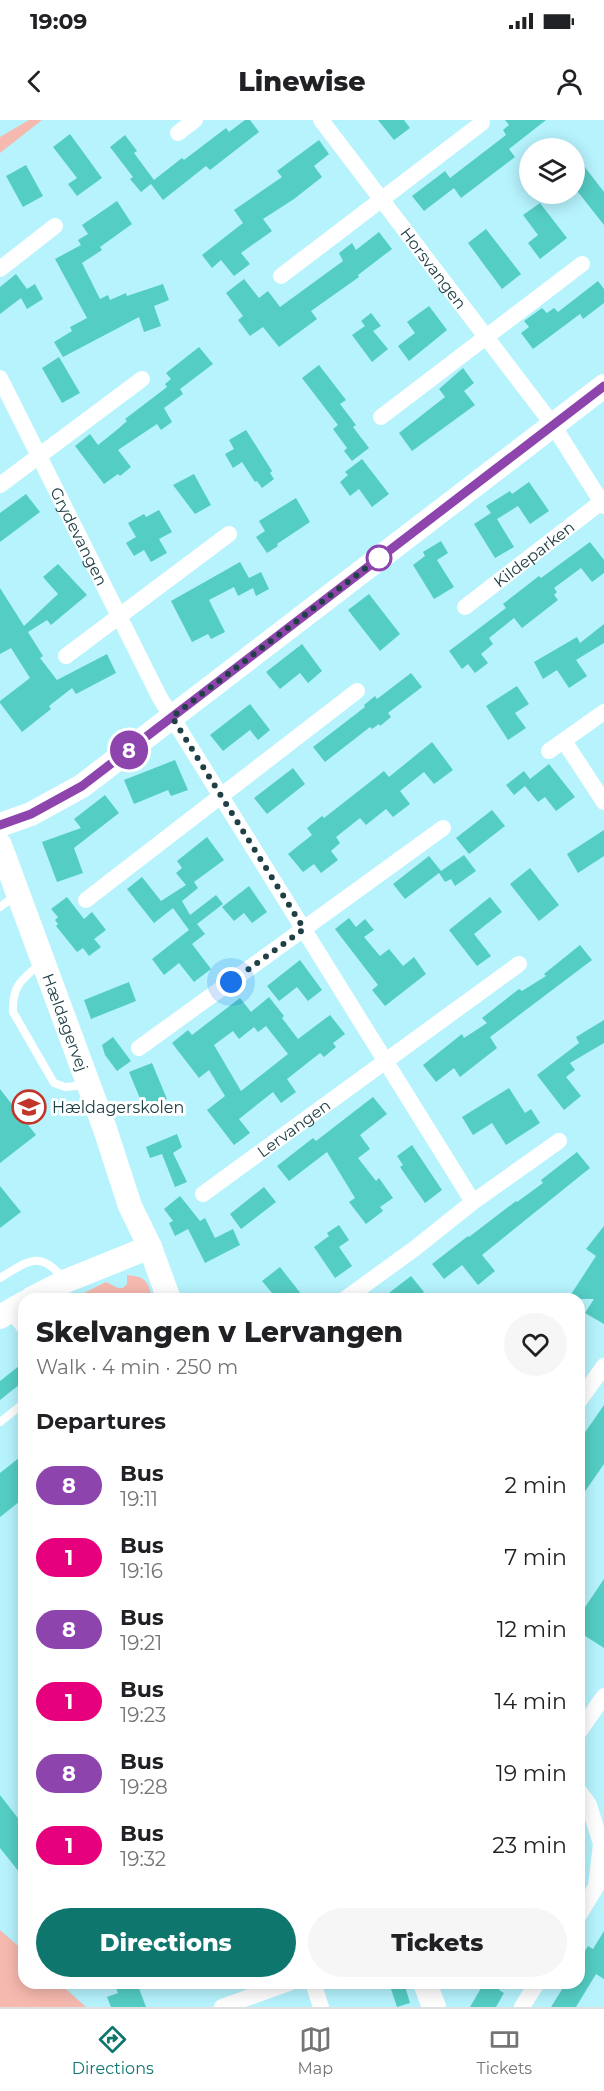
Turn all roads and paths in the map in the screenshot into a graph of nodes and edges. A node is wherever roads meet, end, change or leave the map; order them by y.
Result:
1 (195, 120) edge
2 (321, 120) edge
3 (482, 123) dead end
4 (178, 133) dead end
5 (381, 199) junction
6 (55, 226) dead end
7 (582, 264) dead end
8 (0, 269) edge
9 (281, 276) dead end
10 (486, 337) junction
11 (0, 378) edge
12 (142, 379) dead end
13 (604, 386) edge
14 (381, 417) dead end
15 (553, 425) junction
16 (39, 456) junction
17 (0, 485) edge
18 (603, 503) edge
19 (229, 534) dead end
20 (465, 607) dead end
21 (120, 616) junction
22 (66, 656) dead end
23 (357, 691) dead end
24 (604, 712) edge
25 (172, 717) junction
26 (564, 741) junction
27 (549, 751) dead end
28 (221, 796) junction
29 (604, 802) edge
30 (0, 825) edge
31 (443, 828) dead end
32 (0, 845) edge
33 (9, 900) edge
34 (86, 900) dead end
35 (304, 929) junction
36 (43, 962) junction
37 (519, 964) dead end
38 (139, 1048) dead end
39 (386, 1061) junction
40 (89, 1085) junction
41 (559, 1141) dead end
42 (203, 1194) dead end
43 (473, 1202) junction
44 (150, 1247) junction
45 (0, 1278) edge
46 (66, 1281) junction
47 (43, 1293) edge
48 (167, 1293) edge
49 (353, 1293) edge
50 (604, 1366) edge
51 (585, 1393) edge
52 (18, 1408) edge
53 (0, 1422) edge
54 (604, 1696) edge
55 (585, 1723) edge
56 (585, 1799) edge
57 (585, 1905) edge
58 (272, 1989) edge
59 (315, 1989) edge
60 (427, 1989) edge
61 (533, 1989) edge
62 (222, 2007) edge
63 (321, 2007) edge
64 (434, 2007) edge
65 (522, 2007) edge

1 - 4 street
2 - 5 street, Horsvangen
3 - 5 street
5 - 9 street
5 - 10 street, Horsvangen
6 - 8 street
7 - 10 street
10 - 14 street
10 - 15 street, Horsvangen
11 - 16 street, Grydevangen
12 - 16 street
13 - 15 street
15 - 18 street, Kildeparken
15 - 25 street
16 - 17 street
16 - 21 street, Grydevangen
18 - 20 street, Kildeparken
19 - 21 street
21 - 22 street
21 - 25 street, Grydevangen
23 - 28 street
24 - 26 street
25 - 28 street
25 - 30 street
26 - 27 street
26 - 29 street
28 - 34 street
28 - 35 street
31 - 35 street
32 - 33 street, Hældagervej
33 - 36 street, Hældagervej
35 - 38 street
35 - 39 street
36 - 40 street, Hældagervej
36 - 40 lane
37 - 39 street, Lervangen
39 - 42 street, Lervangen
39 - 43 street
40 - 44 street, Hældagervej
41 - 43 street
43 - 49 street
44 - 46 street
44 - 48 street, Hældagervej
45 - 46 lane
46 - 47 street
50 - 51 street
52 - 53 lane
54 - 55 street
56 - 57 street
58 - 62 street
59 - 63 street
60 - 64 street
61 - 65 street

